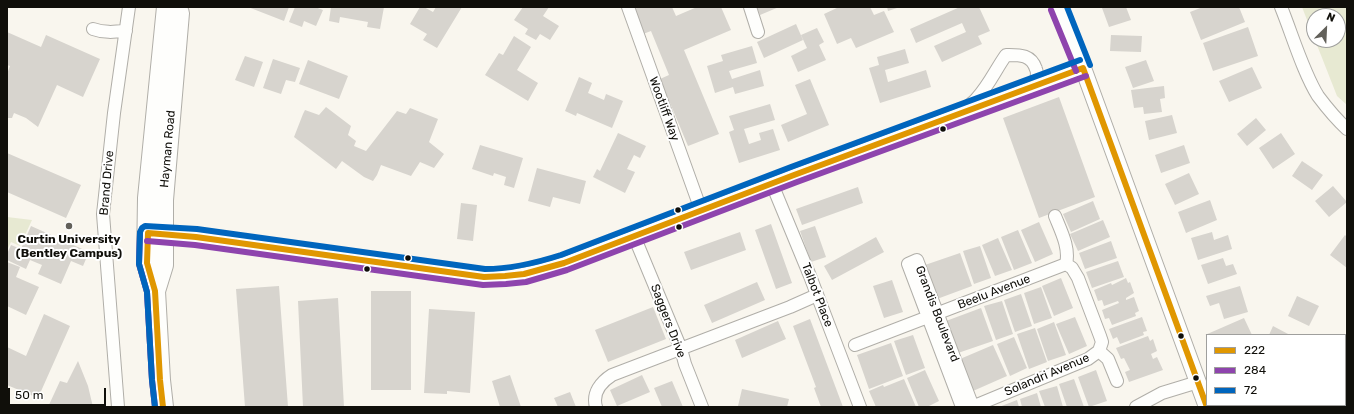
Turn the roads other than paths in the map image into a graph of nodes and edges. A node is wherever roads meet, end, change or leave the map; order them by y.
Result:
1 (129, 7) edge
2 (167, 7) edge
3 (180, 7) edge
4 (628, 7) edge
5 (750, 7) edge
6 (1058, 7) edge
7 (1281, 7) edge
8 (93, 29) dead end
9 (126, 32) junction
10 (758, 32) dead end
11 (1084, 68) junction
12 (1036, 86) junction
13 (956, 115) junction
14 (1347, 129) edge
15 (772, 184) junction
16 (701, 210) junction
17 (1055, 216) dead end
18 (155, 234) junction
19 (634, 236) junction
20 (1066, 264) junction
21 (817, 295) junction
22 (933, 316) junction
23 (855, 345) dead end
24 (681, 349) junction
25 (1099, 351) junction
26 (1117, 381) dead end
27 (1198, 382) junction
28 (1206, 404) edge
29 (118, 407) edge
30 (163, 407) edge
31 (596, 407) edge
32 (702, 407) edge
33 (860, 407) edge
34 (970, 407) edge
35 (1136, 407) edge

1 - 9 street, Brand Drive
2 - 18 main road, Hayman Road
3 - 18 main road, Hayman Road
4 - 16 street, Wootliff Way
5 - 10 street
6 - 11 street
7 - 14 street
8 - 9 street
9 - 29 street, Brand Drive
11 - 12 street
11 - 27 street
12 - 13 street
12 - 13 street
13 - 15 street
15 - 16 street
15 - 21 street, Talbot Place
16 - 19 street
17 - 20 street
18 - 19 street
18 - 30 main road, Hayman Road
19 - 24 street, Saggers Drive
20 - 22 street, Beelu Avenue
20 - 25 street
21 - 24 street
21 - 33 street, Talbot Place
22 - 23 street, Beelu Avenue
22 - 34 street, Grandis Boulevard
24 - 31 street
24 - 32 street, Saggers Drive
25 - 26 street
25 - 34 street, Solandri Avenue
27 - 28 street
27 - 35 street

